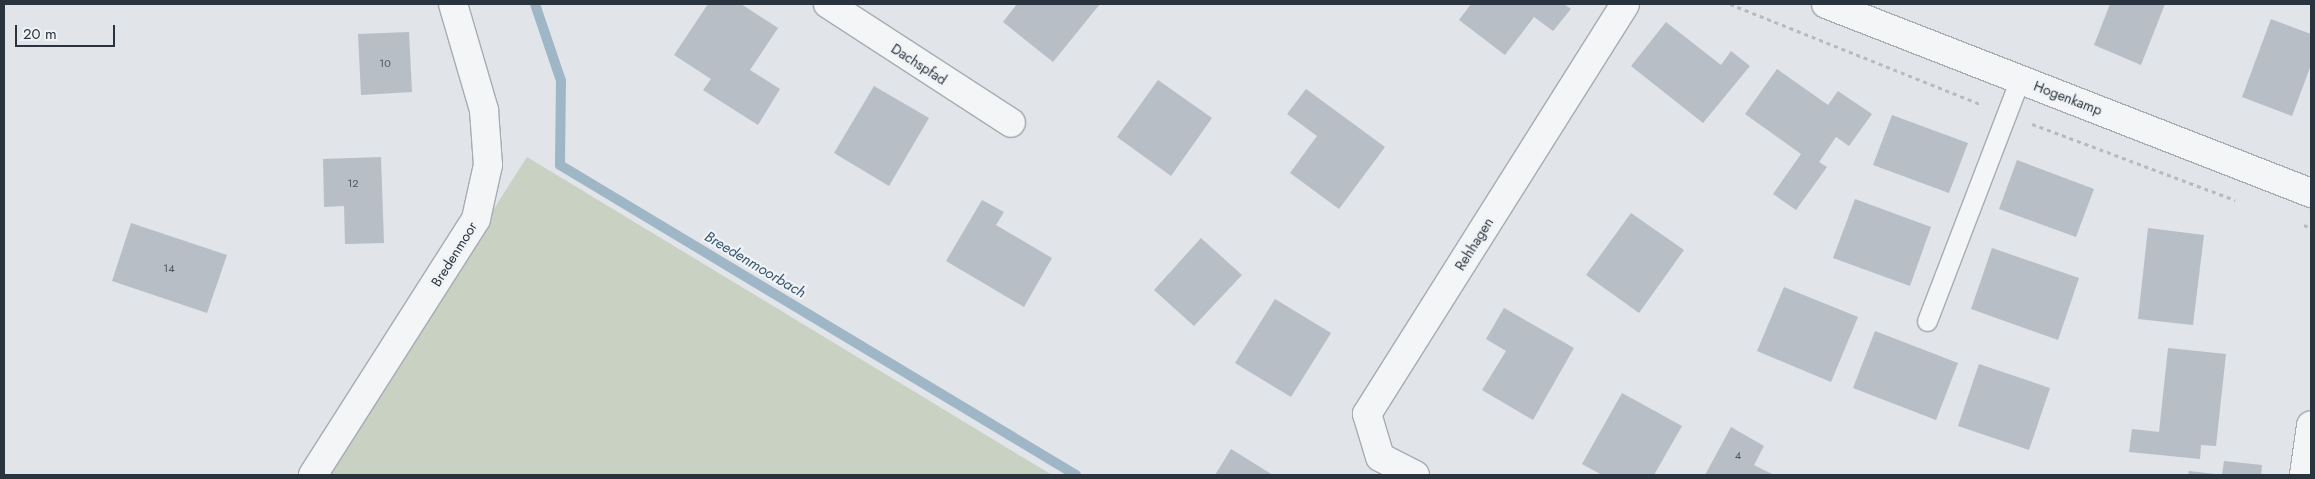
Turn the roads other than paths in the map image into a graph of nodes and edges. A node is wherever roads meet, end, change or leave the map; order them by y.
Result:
1 (453, 4) edge
2 (828, 4) edge
3 (1626, 4) edge
4 (1826, 4) edge
5 (2020, 79) junction
6 (1011, 123) dead end
7 (2311, 193) edge
8 (1927, 321) dead end
9 (2311, 426) edge
10 (313, 475) edge
11 (1415, 475) edge
12 (2304, 475) edge

1 - 10 street, Bredenmoor
2 - 6 street, Dachspfad
3 - 11 street, Rehhagen
4 - 5 street, Hogenkamp
5 - 7 street, Hogenkamp
5 - 8 lane
9 - 12 street

